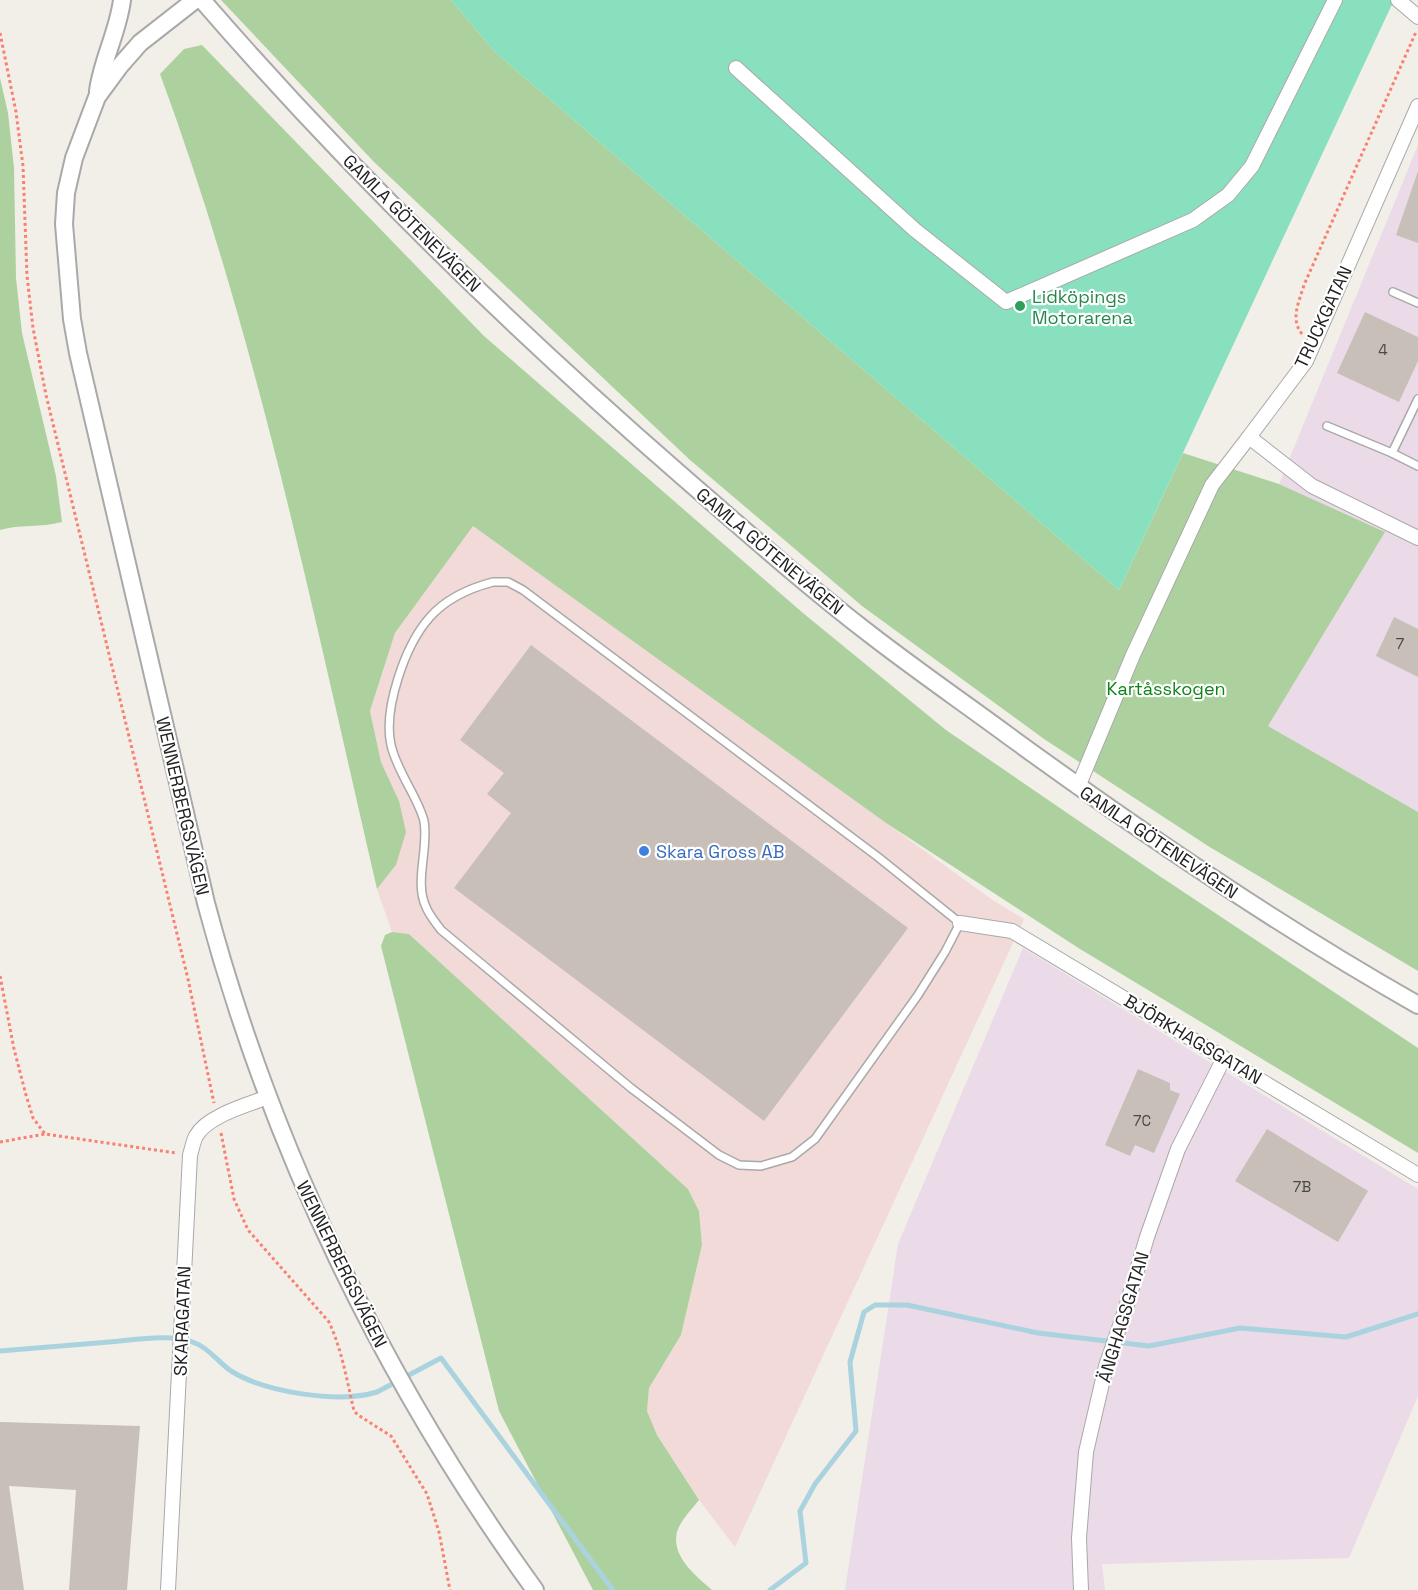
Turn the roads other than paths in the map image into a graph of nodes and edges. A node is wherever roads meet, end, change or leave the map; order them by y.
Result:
1 (122, 0) edge
2 (195, 0) edge
3 (202, 0) edge
4 (1335, 0) edge
5 (1398, 0) edge
6 (1418, 17) edge
7 (736, 68) dead end
8 (97, 97) junction
9 (1418, 106) edge
10 (1393, 292) dead end
11 (1418, 303) edge
12 (1418, 399) edge
13 (1327, 426) dead end
14 (1249, 437) junction
15 (1392, 453) junction
16 (1418, 466) edge
17 (1418, 538) edge
18 (1078, 787) junction
19 (960, 923) junction
20 (1418, 1005) edge
21 (1224, 1058) junction
22 (268, 1097) junction
23 (1418, 1175) edge
24 (168, 1590) edge
25 (535, 1590) edge
26 (1081, 1590) edge

1 - 8 street
2 - 8 street, WENNERBERGSVÄGEN
3 - 18 street, GAMLA GÖTENEVÄGEN
4 - 7 street
5 - 6 street
8 - 22 street, WENNERBERGSVÄGEN
9 - 14 street, TRUCKGATAN
10 - 11 lane
12 - 15 lane
13 - 15 lane
14 - 17 street
14 - 18 street, TRUCKGATAN
15 - 16 lane
18 - 20 street, GAMLA GÖTENEVÄGEN
19 - 19 lane
19 - 21 street, BJÖRKHAGSGATAN
21 - 23 street, BJÖRKHAGSGATAN
21 - 26 street, ÄNGHAGSGATAN
22 - 24 street, SKARAGATAN
22 - 25 street, WENNERBERGSVÄGEN

